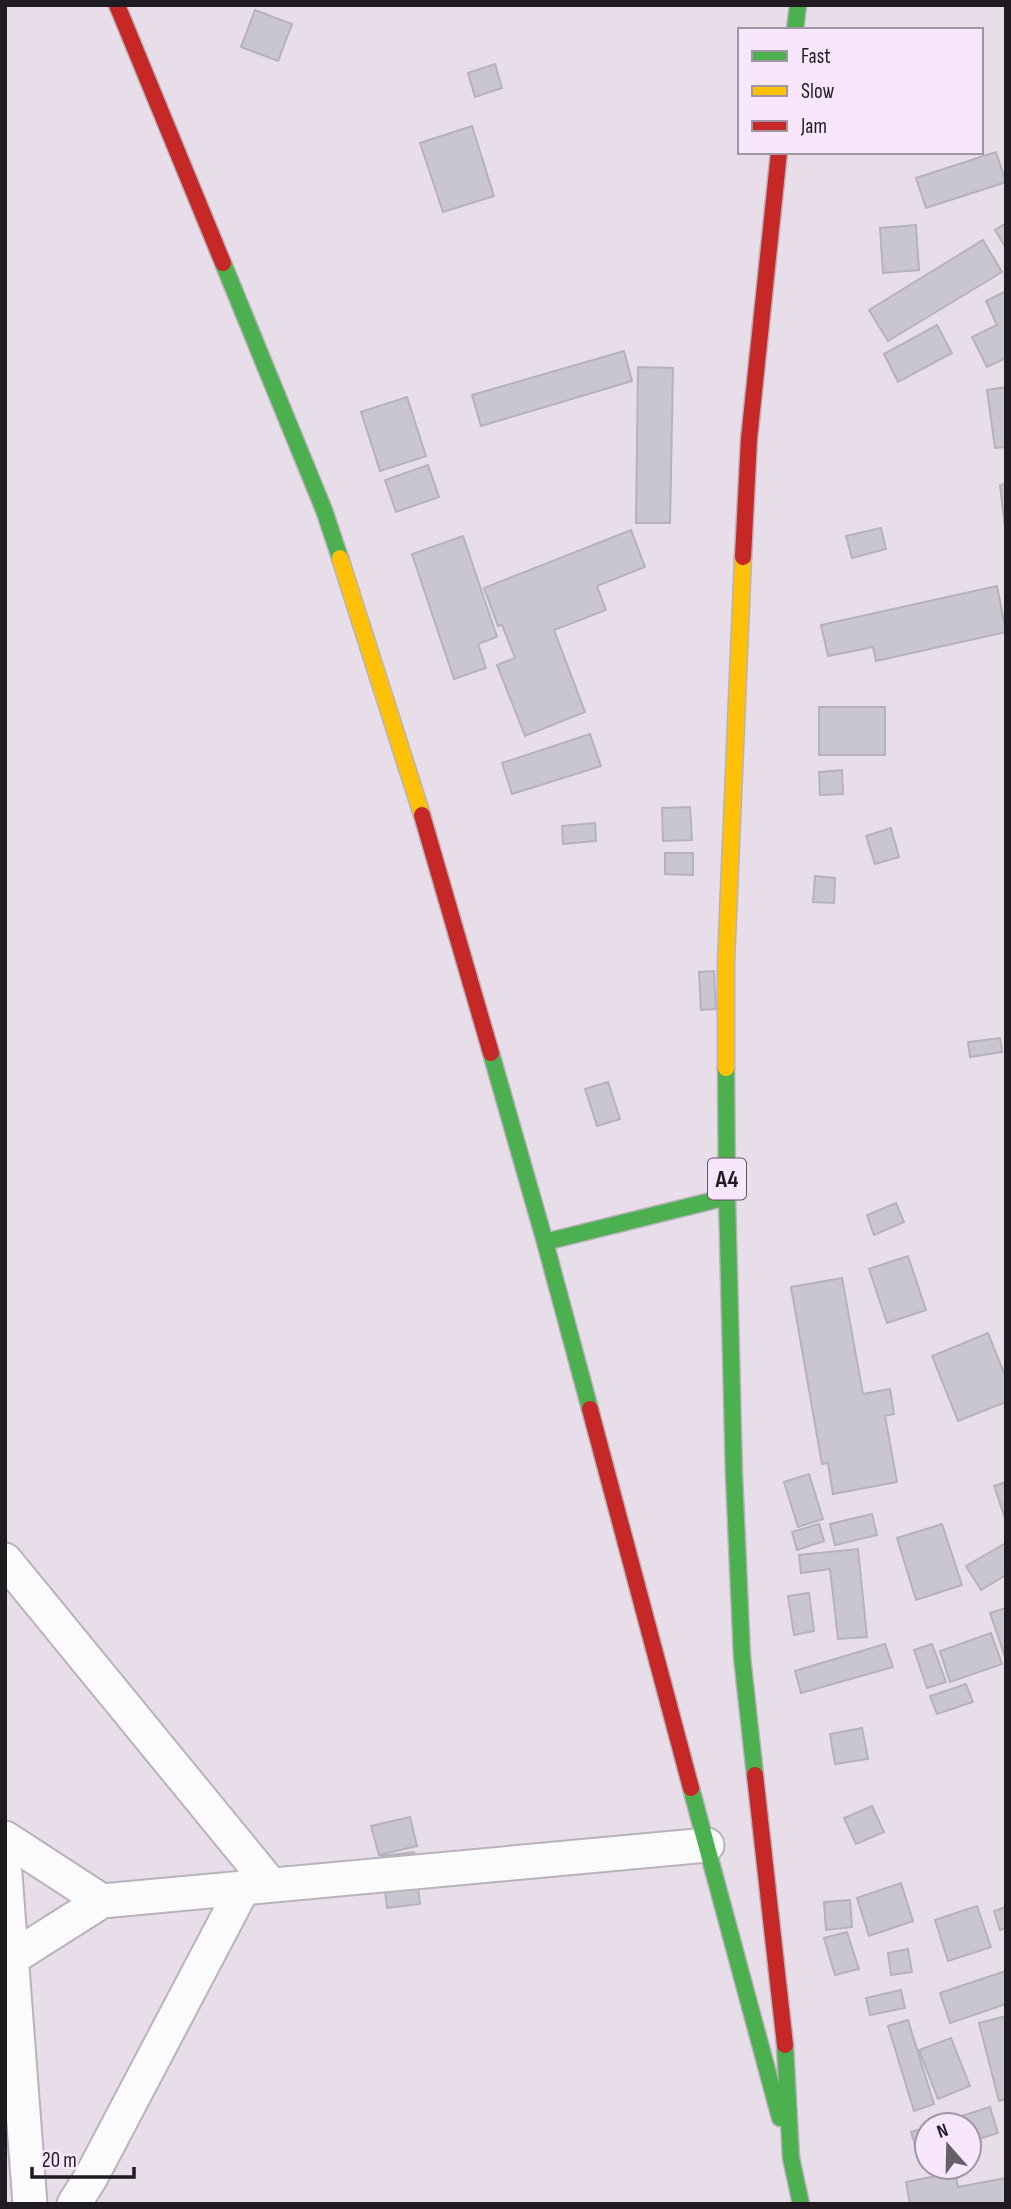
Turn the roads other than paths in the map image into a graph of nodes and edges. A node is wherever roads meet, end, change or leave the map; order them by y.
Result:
1 (117, 5) edge
2 (798, 5) edge
3 (795, 28) edge
4 (779, 154) edge
5 (727, 1197) junction
6 (545, 1242) junction
7 (7, 1569) edge
8 (5, 1838) edge
9 (707, 1845) junction
10 (5, 1874) edge
11 (257, 1887) junction
12 (102, 1901) junction
13 (12, 1958) junction
14 (791, 2158) junction
15 (30, 2204) edge
16 (74, 2204) edge
17 (801, 2204) edge

1 - 6 main road
2 - 3 main road
4 - 5 main road, A4
5 - 6 main road
5 - 14 main road, A4
6 - 9 main road
7 - 11 street
8 - 12 street
9 - 11 street
9 - 14 main road
10 - 13 street
11 - 12 street
11 - 16 street
12 - 13 street
13 - 15 street
14 - 17 main road, A4

